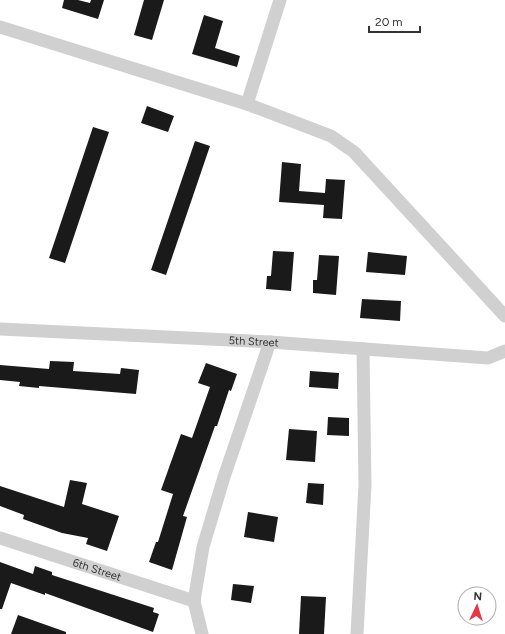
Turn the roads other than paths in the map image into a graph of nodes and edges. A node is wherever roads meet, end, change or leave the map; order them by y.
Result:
1 (280, 0) edge
2 (0, 27) edge
3 (247, 104) junction
4 (505, 316) edge
5 (0, 329) edge
6 (270, 342) junction
7 (363, 349) junction
8 (505, 351) edge
9 (0, 538) edge
10 (194, 601) junction
11 (202, 634) edge
12 (358, 634) edge

1 - 3 street
2 - 3 street
3 - 4 street
5 - 6 street, 5th Street
6 - 7 street, 5th Street
6 - 10 street
7 - 8 street, 5th Street
7 - 12 street
9 - 10 street, 6th Street
10 - 11 street

